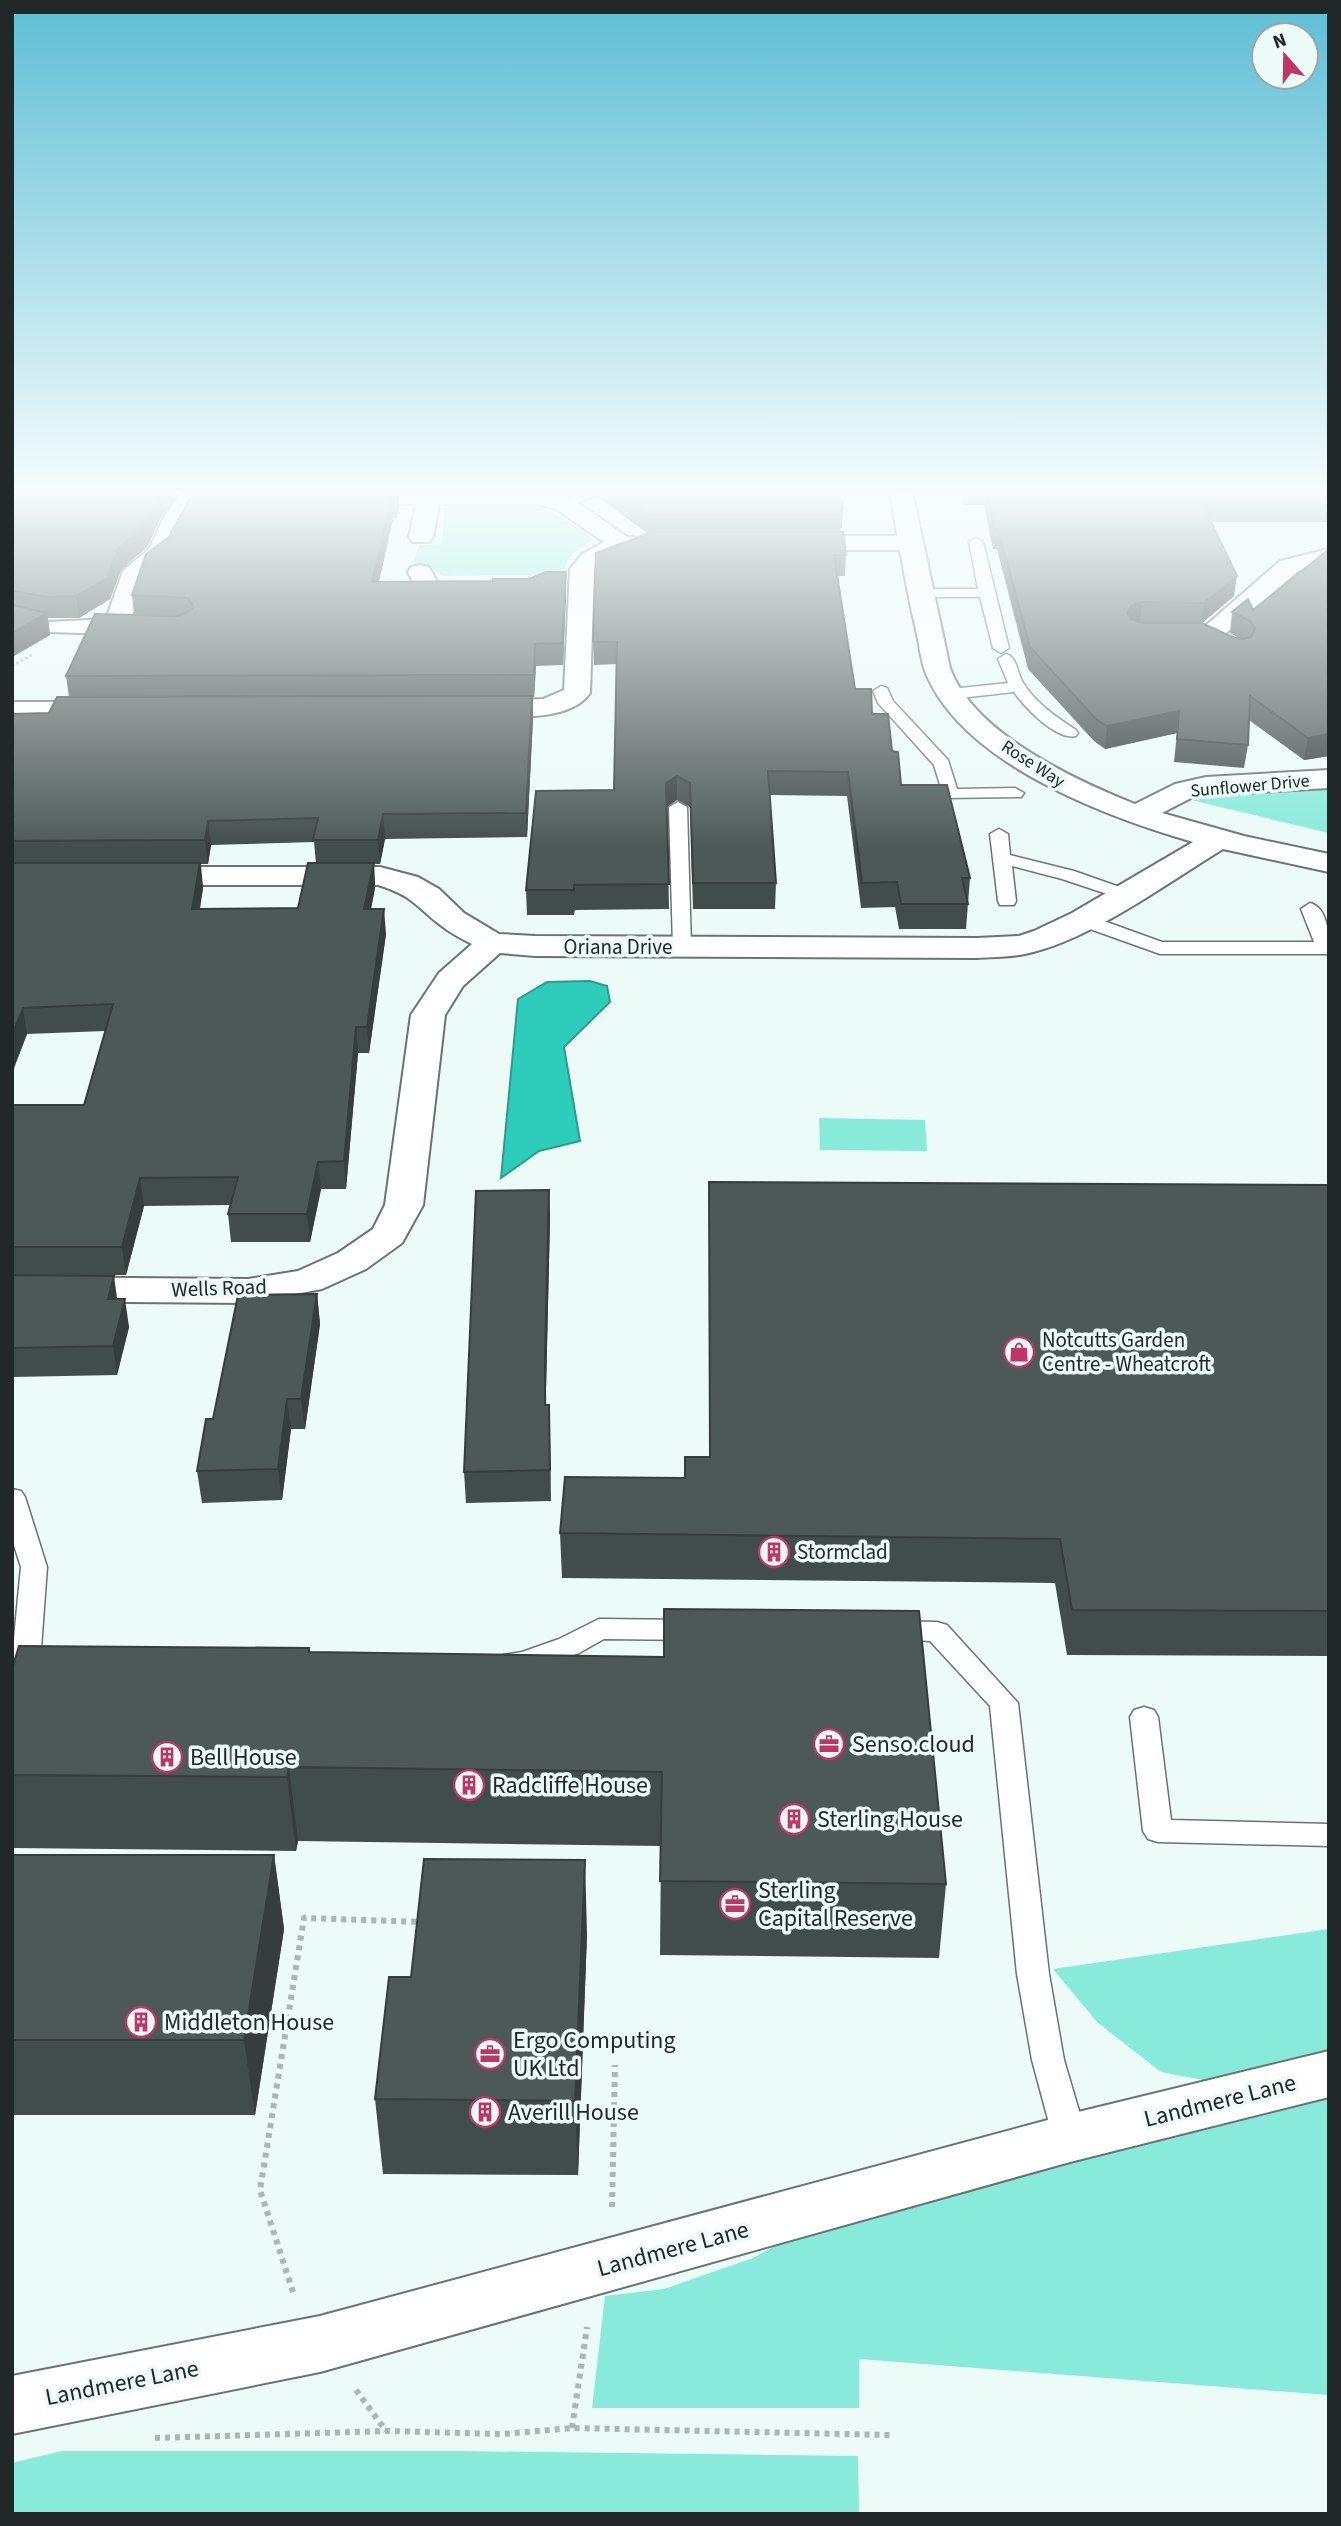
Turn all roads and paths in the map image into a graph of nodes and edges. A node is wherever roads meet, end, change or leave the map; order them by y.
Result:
1 (121, 613) edge
2 (570, 613) edge
3 (925, 613) edge
4 (992, 613) edge
5 (1234, 613) edge
6 (48, 625) edge
7 (116, 627) junction
8 (168, 627) edge
9 (1181, 634) edge
10 (1208, 635) junction
11 (1237, 651) edge
12 (1017, 687) junction
13 (881, 691) dead end
14 (951, 694) junction
15 (456, 708) edge
16 (12, 710) edge
17 (128, 710) edge
18 (1070, 733) dead end
19 (1329, 779) edge
20 (1015, 793) dead end
21 (678, 807) dead end
22 (1136, 815) junction
23 (999, 834) dead end
24 (1217, 840) junction
25 (1002, 858) junction
26 (1329, 863) edge
27 (123, 876) edge
28 (1125, 895) junction
29 (1007, 901) dead end
30 (1310, 909) dead end
31 (1083, 920) junction
32 (1229, 928) dead end
33 (492, 943) junction
34 (682, 947) junction
35 (1236, 948) junction
36 (1327, 948) edge
37 (12, 1289) edge
38 (12, 1497) edge
39 (720, 1630) edge
40 (869, 1631) edge
41 (483, 1661) edge
42 (35, 1672) edge
43 (1143, 1717) dead end
44 (1329, 1835) edge
45 (438, 1923) edge
46 (1329, 2074) edge
47 (1070, 2138) junction
48 (320, 2344) junction
49 (12, 2405) edge
50 (890, 2435) dead end
51 (152, 2438) dead end

1 - 7 street
2 - 15 street
3 - 14 street, Rose Way
4 - 12 lane
5 - 10 street
6 - 7 street
7 - 8 street
9 - 10 street
10 - 11 street
12 - 14 lane
12 - 18 lane
13 - 20 lane
14 - 22 street, Rose Way
16 - 17 street
19 - 22 street, Sunflower Drive
21 - 34 lane
22 - 24 street, Rose Way
23 - 25 lane
24 - 26 street, Rose Way
24 - 28 street, Oriana Drive
25 - 28 lane
25 - 29 lane
27 - 33 street, Oriana Drive
28 - 31 street, Oriana Drive
30 - 36 lane
31 - 34 street, Oriana Drive
31 - 35 lane
32 - 35 lane
33 - 34 street, Oriana Drive
33 - 37 street, Wells Road
35 - 36 lane
38 - 42 lane
39 - 41 lane
40 - 47 lane
43 - 44 lane
45 - 48 path
46 - 47 street, Landmere Lane
47 - 48 street, Landmere Lane
48 - 49 street, Landmere Lane
50 - 51 path

